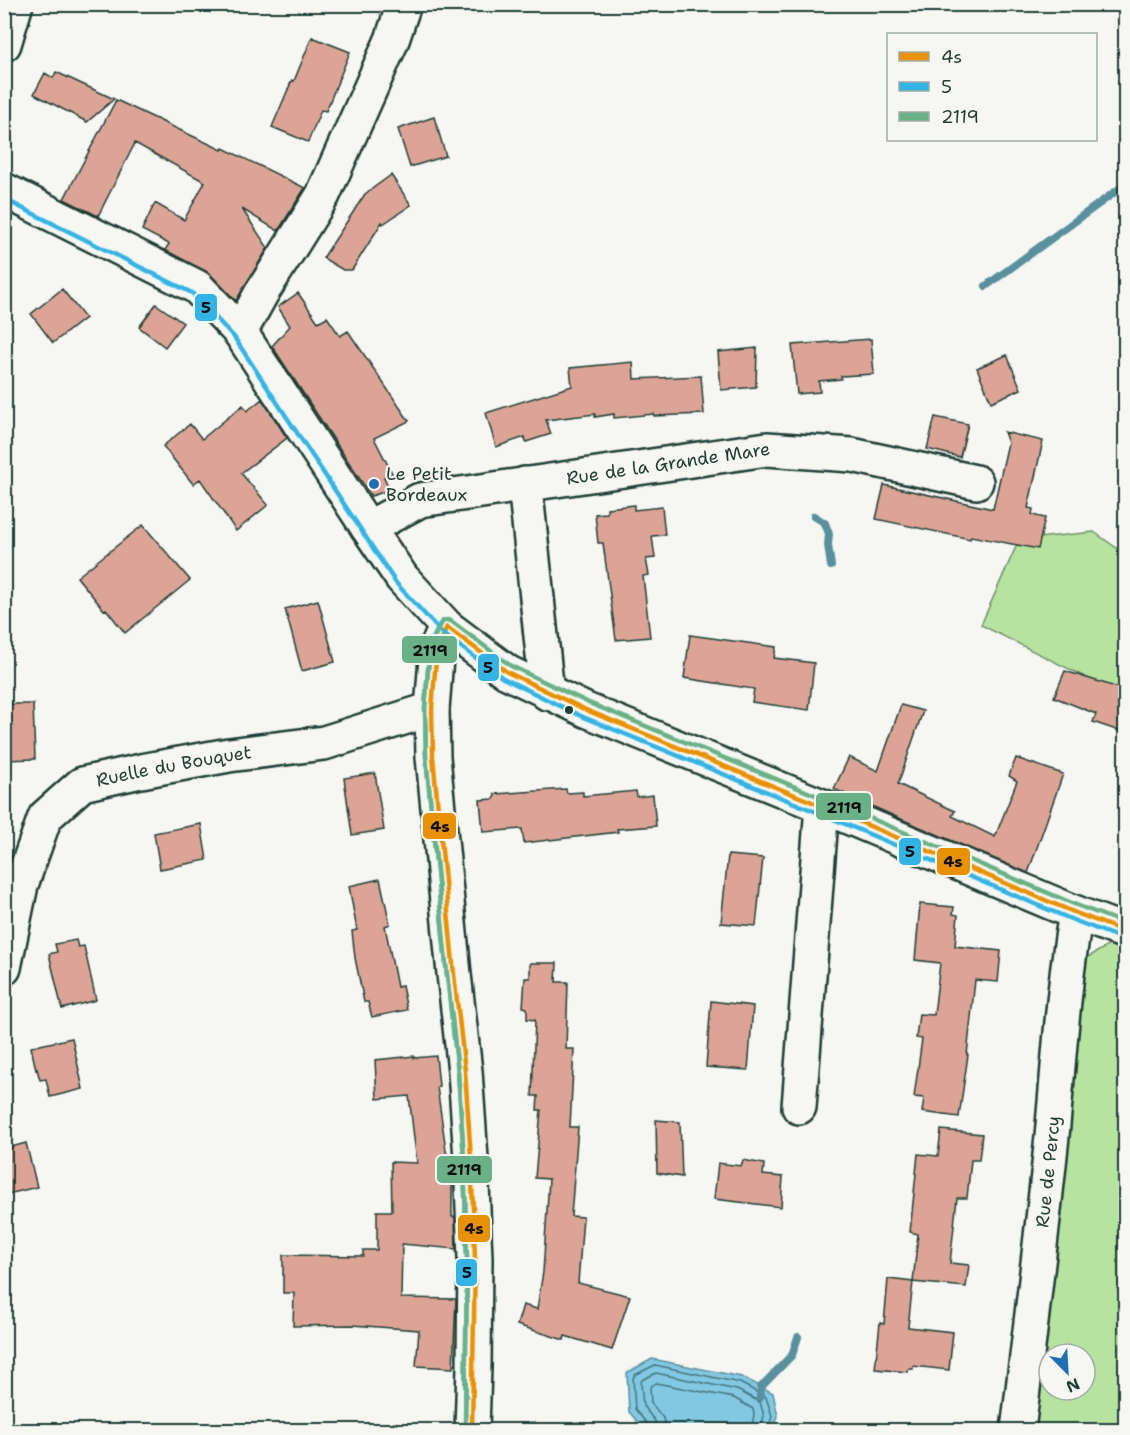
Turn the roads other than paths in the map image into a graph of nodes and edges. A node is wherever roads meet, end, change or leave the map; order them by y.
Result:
1 (16, 4) edge
2 (404, 4) edge
3 (4, 44) edge
4 (4, 189) edge
5 (240, 332) junction
6 (976, 482) dead end
7 (525, 484) junction
8 (368, 528) junction
9 (447, 627) junction
10 (547, 693) junction
11 (432, 709) junction
12 (822, 806) junction
13 (1076, 913) junction
14 (1125, 932) edge
15 (6, 950) edge
16 (799, 1107) dead end
17 (472, 1431) edge
18 (1018, 1431) edge

1 - 3 street
2 - 5 street
4 - 5 street
5 - 8 street
6 - 7 street, Rue de la Grande Mare
7 - 8 street, Rue de la Grande Mare
7 - 10 street
8 - 9 street
9 - 10 street
9 - 11 street
10 - 12 street
11 - 15 street, Ruelle du Bouquet
11 - 17 street
12 - 13 street
12 - 16 street
13 - 14 street
13 - 18 street, Rue de Percy

